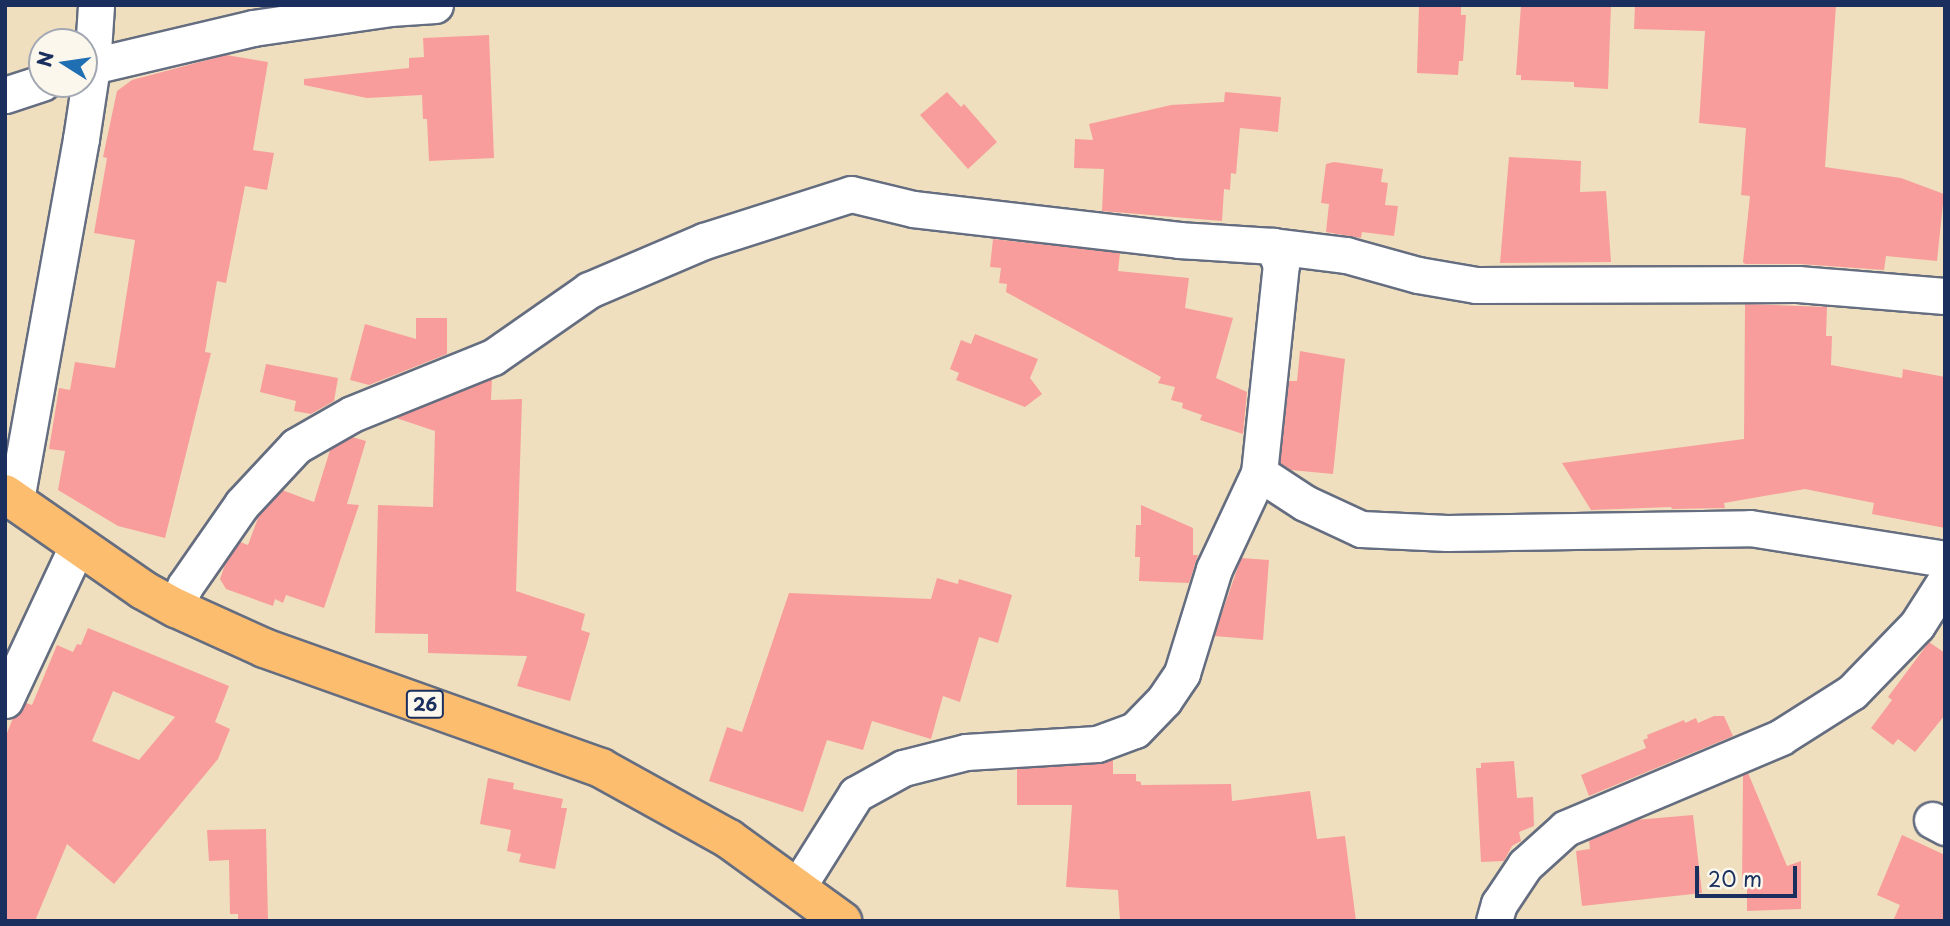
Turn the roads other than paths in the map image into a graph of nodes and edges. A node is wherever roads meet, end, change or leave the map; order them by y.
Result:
1 (96, 5) edge
2 (435, 5) edge
3 (93, 28) edge
4 (98, 65) edge
5 (28, 88) edge
6 (5, 95) edge
7 (82, 98) edge
8 (1273, 246) junction
9 (1945, 296) edge
10 (1259, 472) junction
11 (11, 497) edge
12 (78, 544) junction
13 (1945, 559) edge
14 (1945, 581) edge
15 (176, 608) junction
16 (5, 700) edge
17 (797, 888) junction
18 (842, 921) edge
19 (1494, 921) edge

1 - 3 street
2 - 4 street
5 - 6 street
7 - 11 street
8 - 9 street
8 - 10 street
8 - 15 street
10 - 13 street
10 - 17 street
11 - 12 main road, 26
12 - 15 main road, 26
12 - 16 street
14 - 19 street
15 - 17 main road, 26
17 - 18 main road, 26

